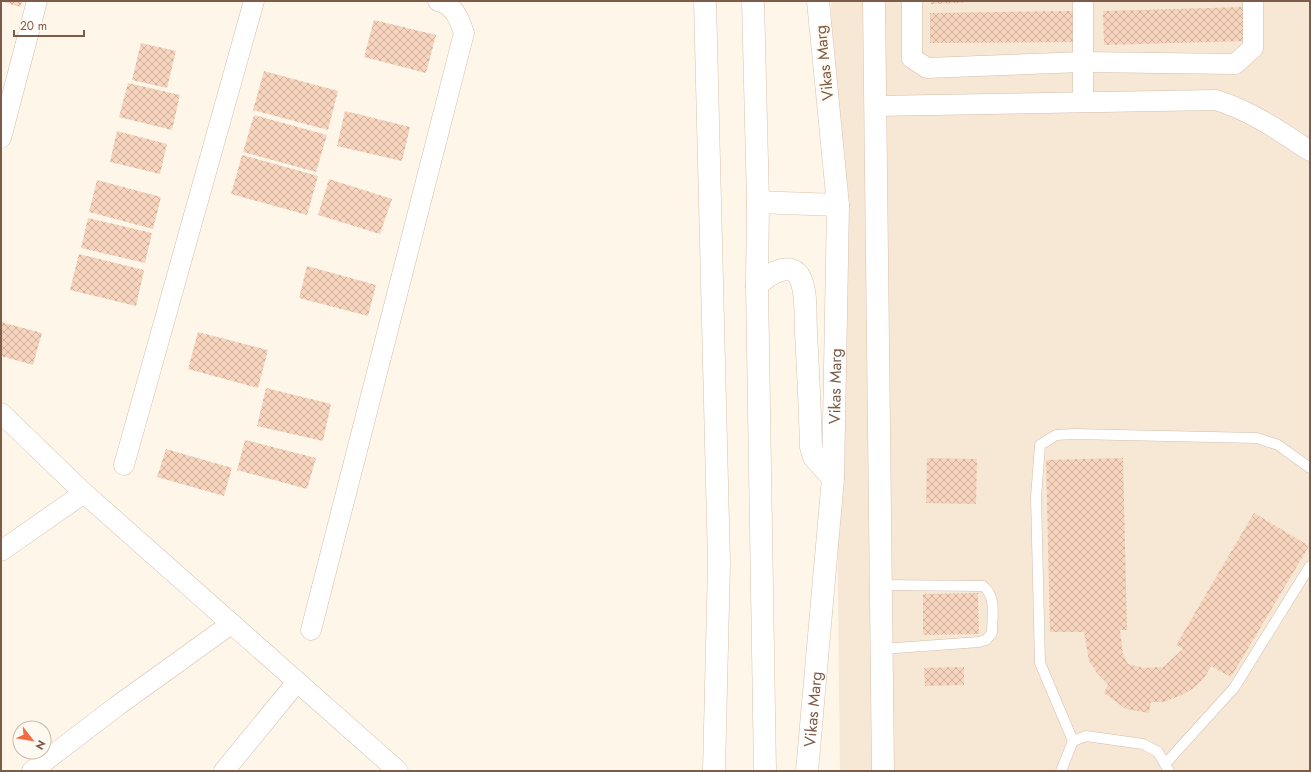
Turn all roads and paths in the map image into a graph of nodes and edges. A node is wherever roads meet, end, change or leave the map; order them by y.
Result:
1 (37, 1) edge
2 (254, 1) edge
3 (438, 1) edge
4 (705, 1) edge
5 (753, 1) edge
6 (818, 1) edge
7 (874, 1) edge
8 (912, 1) edge
9 (1083, 1) edge
10 (1253, 1) edge
11 (1083, 62) junction
12 (6, 99) edge
13 (1082, 102) junction
14 (875, 106) junction
15 (1, 138) edge
16 (1310, 151) edge
17 (758, 202) junction
18 (838, 205) junction
19 (757, 286) junction
20 (1, 413) edge
21 (124, 465) dead end
22 (1310, 468) edge
23 (833, 478) junction
24 (84, 493) junction
25 (1, 552) edge
26 (1310, 566) edge
27 (881, 585) junction
28 (231, 624) junction
29 (311, 630) dead end
30 (882, 649) junction
31 (297, 682) junction
32 (1073, 741) junction
33 (1167, 768) edge
34 (32, 771) edge
35 (224, 771) edge
36 (398, 771) edge
37 (714, 771) edge
38 (765, 771) edge
39 (807, 771) edge
40 (883, 771) edge
41 (1061, 771) edge

1 - 12 street
2 - 21 street
3 - 29 street
4 - 37 main road
5 - 17 main road
6 - 18 main road, Vikas Marg
7 - 14 main road
8 - 11 street
9 - 11 street
10 - 11 street
11 - 13 street
12 - 15 street
13 - 14 street
13 - 16 street
14 - 27 main road
17 - 18 main road
17 - 19 main road
18 - 23 main road, Vikas Marg
19 - 23 main road
19 - 38 main road
20 - 24 street
22 - 32 lane
23 - 39 main road, Vikas Marg
24 - 25 street
24 - 28 street
26 - 33 lane
27 - 30 main road
27 - 30 lane
28 - 31 street
28 - 34 street
30 - 40 main road
31 - 35 street
31 - 36 street
32 - 33 lane
32 - 41 lane

